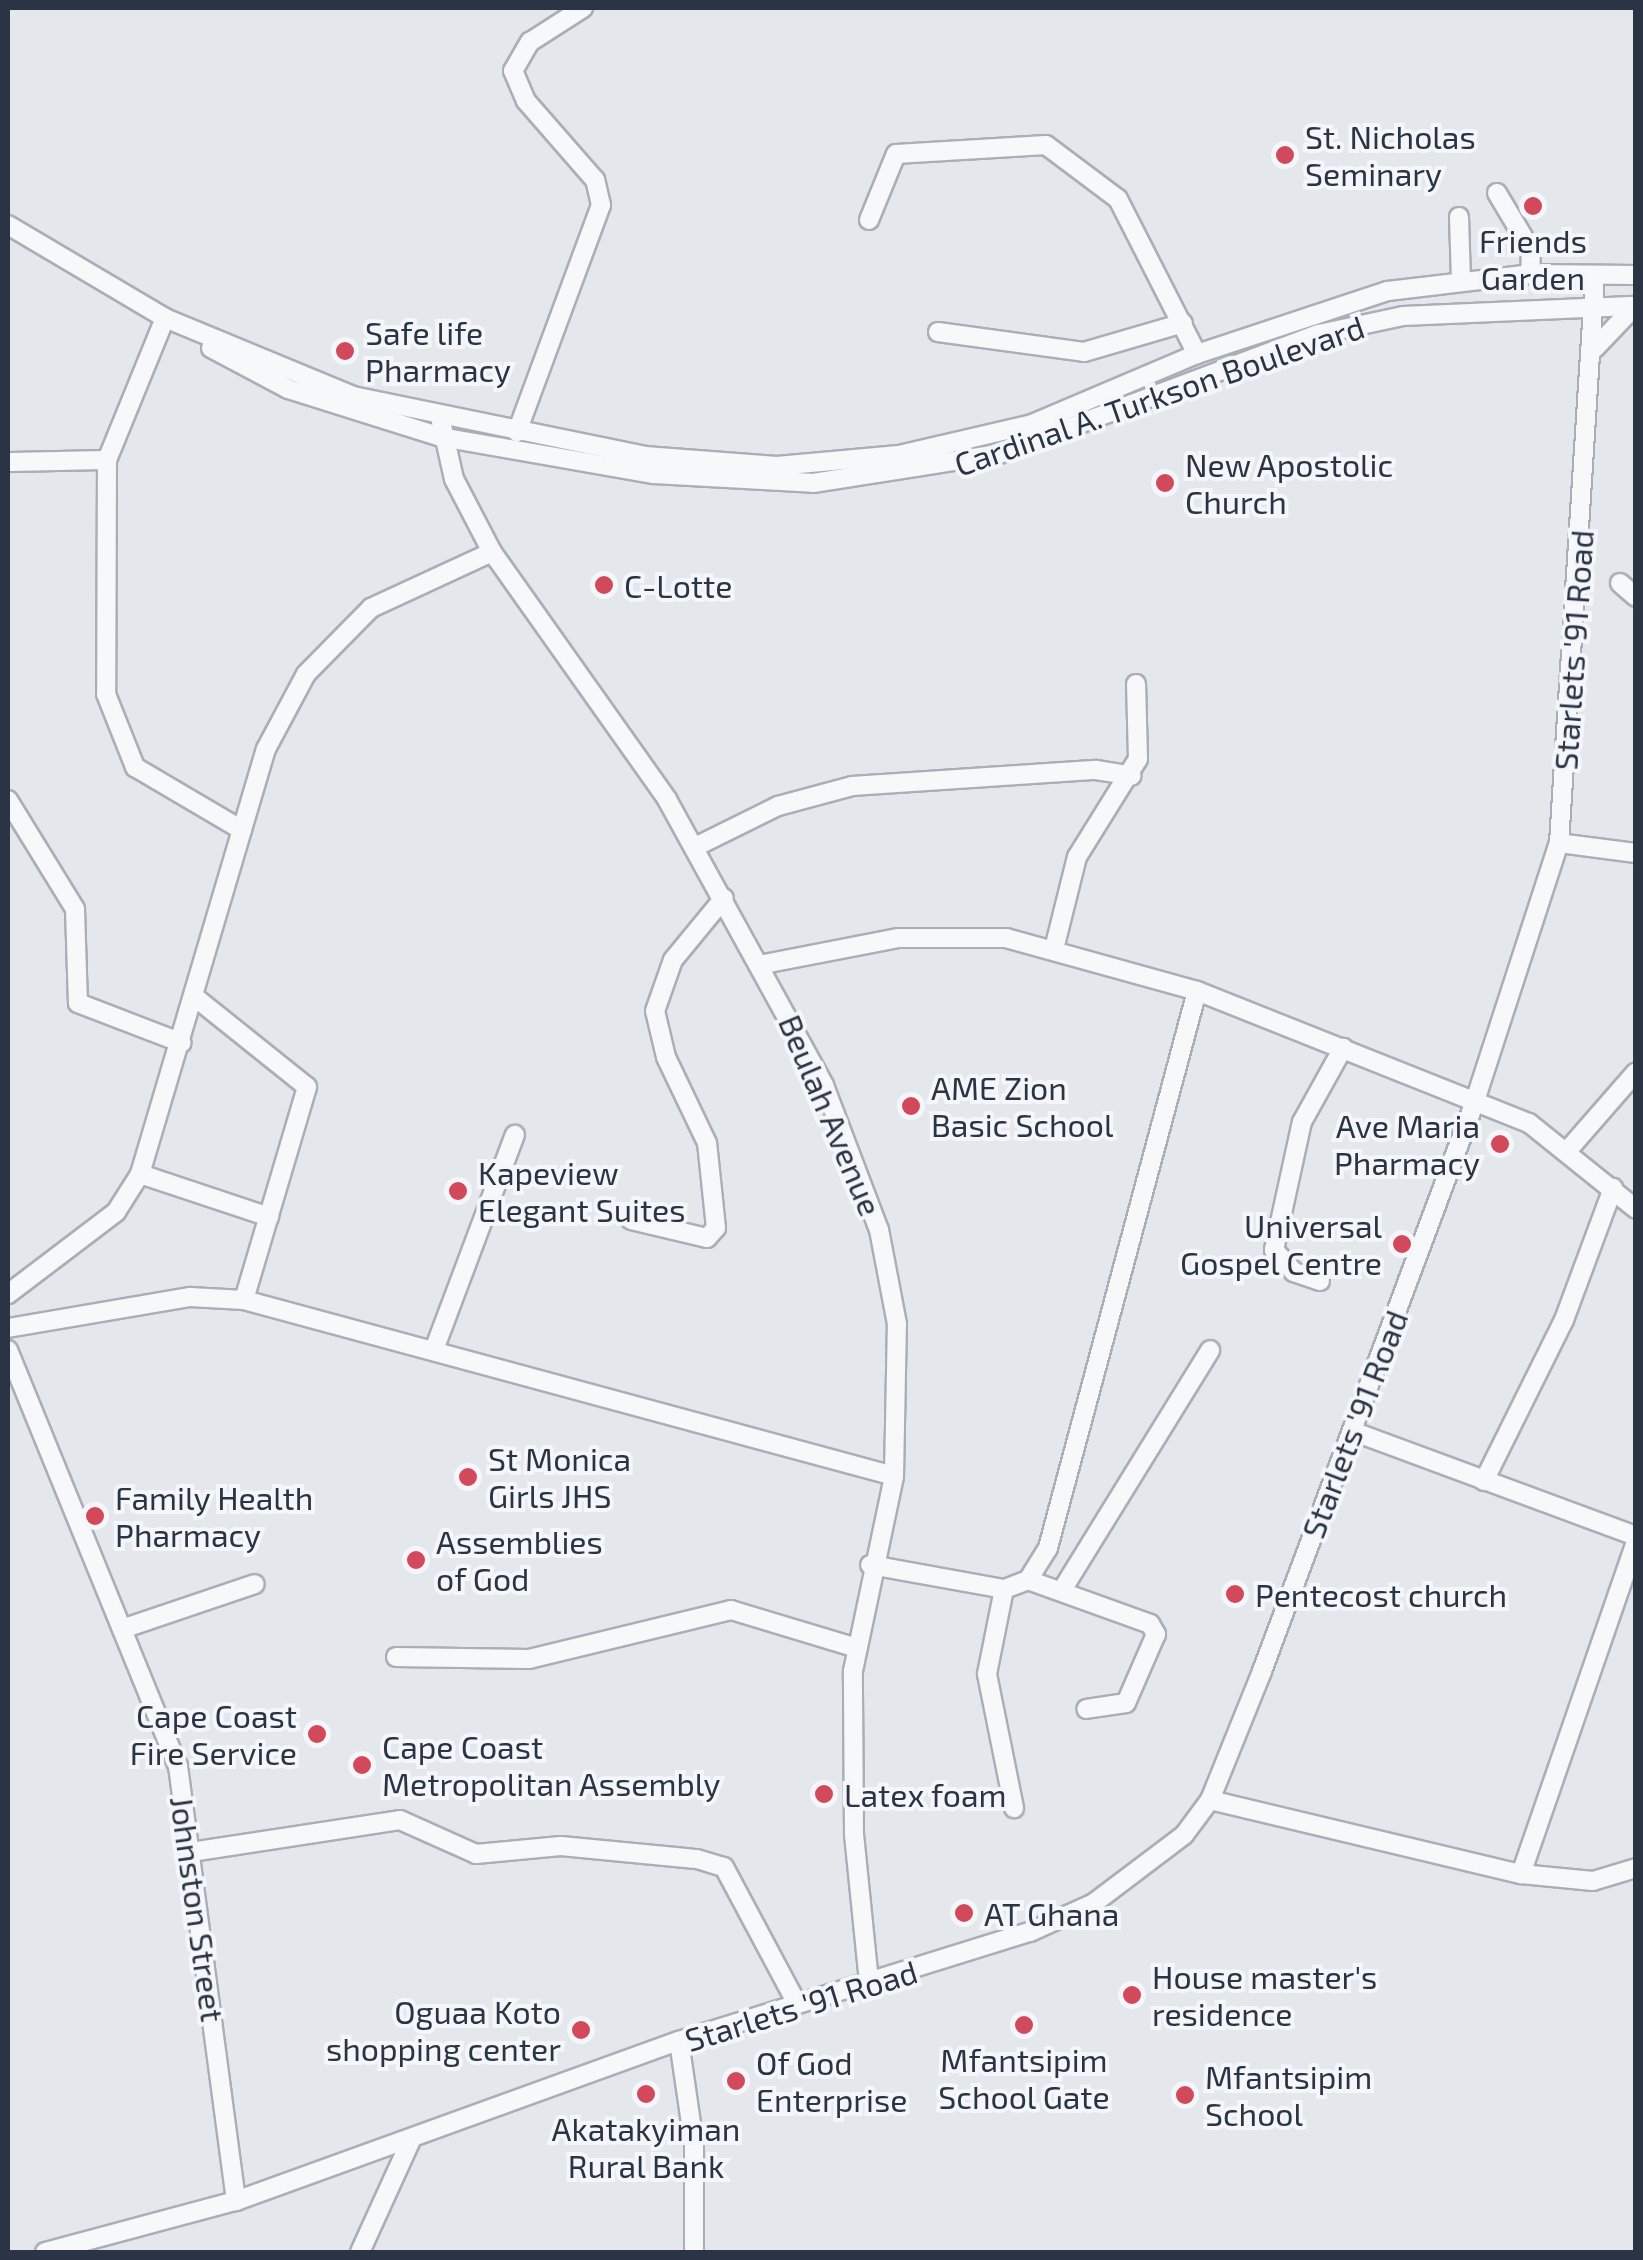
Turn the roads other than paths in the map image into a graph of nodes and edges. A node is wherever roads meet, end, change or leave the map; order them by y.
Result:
1 (583, 8) edge
2 (1497, 193) dead end
3 (1459, 217) dead end
4 (868, 220) dead end
5 (8, 225) edge
6 (1530, 274) junction
7 (1595, 275) junction
8 (1636, 275) edge
9 (1461, 279) junction
10 (1596, 306) junction
11 (1635, 306) edge
12 (172, 321) junction
13 (1183, 323) junction
14 (938, 332) dead end
15 (1592, 352) junction
16 (1197, 354) junction
17 (440, 417) junction
18 (516, 432) junction
19 (441, 437) junction
20 (107, 460) junction
21 (8, 462) edge
22 (492, 552) junction
23 (1620, 583) dead end
24 (1636, 598) edge
25 (1136, 684) dead end
26 (1132, 776) junction
27 (8, 800) edge
28 (242, 830) junction
29 (1558, 843) junction
30 (695, 847) junction
31 (1636, 853) edge
32 (724, 898) junction
33 (1055, 946) junction
34 (764, 964) junction
35 (1197, 991) junction
36 (196, 998) junction
37 (182, 1043) junction
38 (1343, 1048) junction
39 (1636, 1072) edge
40 (1474, 1104) junction
41 (515, 1135) dead end
42 (1568, 1150) junction
43 (140, 1174) junction
44 (1613, 1188) junction
45 (1636, 1209) edge
46 (269, 1217) junction
47 (631, 1220) dead end
48 (1320, 1281) dead end
49 (8, 1294) edge
50 (244, 1300) junction
51 (8, 1328) edge
52 (8, 1350) edge
53 (434, 1350) junction
54 (1210, 1350) dead end
55 (1352, 1431) junction
56 (894, 1476) junction
57 (1484, 1480) junction
58 (1636, 1539) edge
59 (870, 1565) junction
60 (1028, 1580) junction
61 (254, 1584) dead end
62 (1004, 1589) junction
63 (1062, 1590) junction
64 (122, 1628) junction
65 (857, 1648) junction
66 (396, 1657) dead end
67 (1086, 1709) dead end
68 (1210, 1800) junction
69 (1014, 1808) dead end
70 (192, 1852) junction
71 (1636, 1868) edge
72 (1521, 1874) junction
73 (869, 1982) junction
74 (797, 2004) junction
75 (679, 2041) junction
76 (412, 2138) junction
77 (236, 2201) junction
78 (99, 2236) junction
79 (45, 2252) edge
80 (112, 2252) edge
81 (360, 2252) edge
82 (694, 2252) edge

1 - 18 street
2 - 6 street
3 - 9 street
4 - 13 street
5 - 12 street
6 - 7 street, Cardinal A. Turkson Boulevard
6 - 9 street, Cardinal A. Turkson Boulevard
7 - 8 street, Cardinal A. Turkson Boulevard
7 - 10 street, Starlets '91 Road
9 - 16 street, Cardinal A. Turkson Boulevard
10 - 11 street, Cardinal A. Turkson Boulevard
10 - 15 street, Starlets '91 Road
10 - 19 street, Cardinal A. Turkson Boulevard
11 - 15 street
12 - 17 street, Cardinal A. Turkson Boulevard
12 - 19 street, Cardinal A. Turkson Boulevard
12 - 20 street
13 - 14 street
13 - 16 street
15 - 29 street, Starlets '91 Road
16 - 18 street, Cardinal A. Turkson Boulevard
17 - 18 street, Cardinal A. Turkson Boulevard
17 - 19 street, Beulah Avenue
19 - 22 street, Beulah Avenue
20 - 21 street
20 - 28 street
22 - 28 street
22 - 30 street, Beulah Avenue
23 - 24 street
25 - 26 street
26 - 30 street
26 - 33 street
27 - 37 street
28 - 36 street
29 - 31 street
29 - 40 street, Starlets '91 Road
30 - 32 street, Beulah Avenue
32 - 34 street, Beulah Avenue
32 - 47 street
33 - 34 street
33 - 35 street
34 - 56 street, Beulah Avenue
35 - 38 street
35 - 60 street
36 - 37 street
36 - 46 street
37 - 43 street
38 - 40 street
38 - 48 street
39 - 42 street
40 - 42 street
40 - 55 street, Starlets '91 Road
41 - 53 street
42 - 44 street
43 - 46 street
43 - 49 street
44 - 45 street
44 - 57 street
46 - 50 street
50 - 51 street
50 - 53 street
52 - 64 street, Johnston Street
53 - 56 street
54 - 63 street
55 - 57 street
55 - 68 street, Starlets '91 Road
56 - 59 street, Beulah Avenue
57 - 58 street
58 - 72 street
59 - 62 street
59 - 65 street, Beulah Avenue
60 - 62 street
60 - 63 street
61 - 64 street
62 - 69 street
63 - 67 street
64 - 70 street, Johnston Street
65 - 66 street
65 - 73 street, Beulah Avenue
68 - 72 street
68 - 73 street, Starlets '91 Road
70 - 74 street
70 - 77 street, Johnston Street
71 - 72 street
73 - 74 street, Starlets '91 Road
74 - 75 street, Starlets '91 Road
75 - 76 street, Starlets '91 Road
75 - 82 street
76 - 77 street, Starlets '91 Road
76 - 81 street
77 - 78 street, Starlets '91 Road
78 - 79 street, Starlets '91 Road
78 - 80 street

